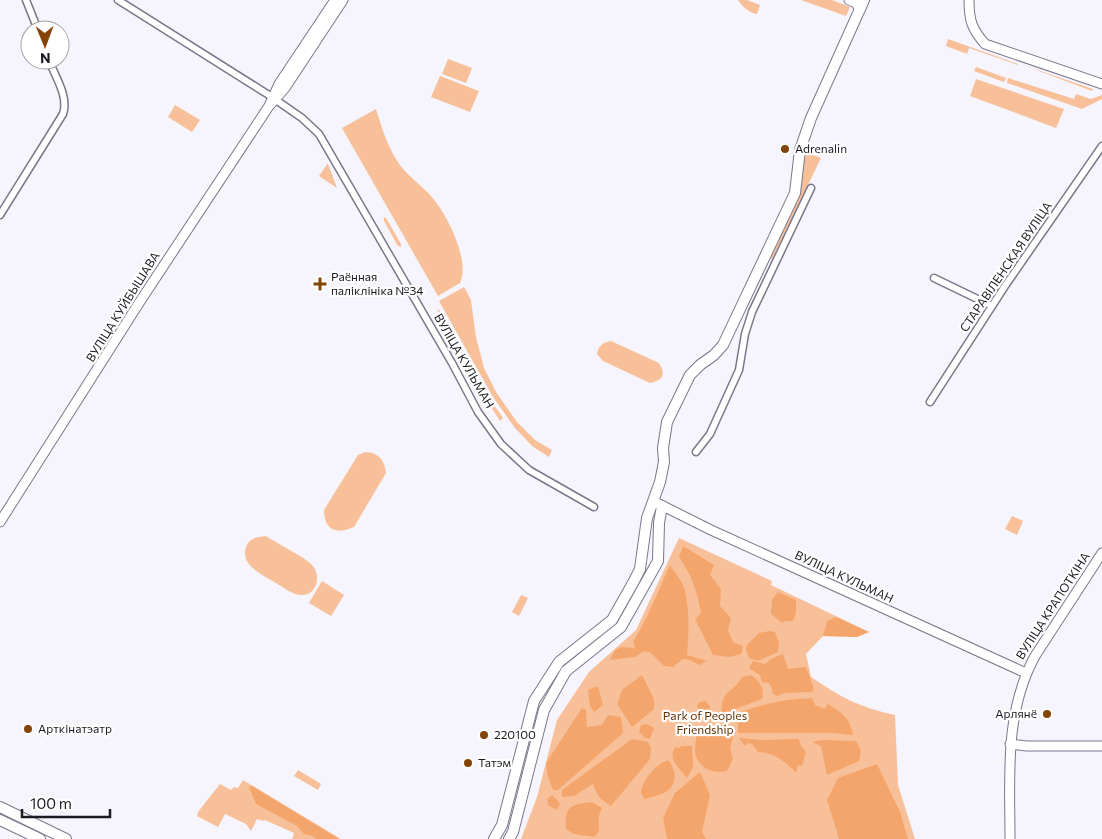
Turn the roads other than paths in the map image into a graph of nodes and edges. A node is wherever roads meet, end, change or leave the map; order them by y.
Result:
1 (26, 0) edge
2 (118, 0) edge
3 (335, 0) edge
4 (343, 0) edge
5 (850, 0) edge
6 (864, 0) edge
7 (969, 0) edge
8 (860, 10) junction
9 (34, 20) edge
10 (53, 70) edge
11 (1102, 84) edge
12 (272, 101) junction
13 (1102, 146) edge
14 (811, 188) dead end
15 (0, 216) edge
16 (934, 278) dead end
17 (992, 306) junction
18 (930, 402) dead end
19 (696, 452) dead end
20 (652, 501) junction
21 (662, 506) junction
22 (594, 507) dead end
23 (0, 522) edge
24 (1102, 553) edge
25 (1026, 674) junction
26 (1010, 744) junction
27 (1102, 746) edge
28 (0, 806) edge
29 (0, 820) edge
30 (40, 839) edge
31 (66, 839) edge
32 (494, 839) edge
33 (509, 839) edge
34 (1010, 839) edge

1 - 9 street
2 - 12 street, ВУЛІЦА КУЛЬМАН
3 - 12 main road, ВУЛІЦА КУЙБЫШАВА
4 - 12 main road, ВУЛІЦА КУЙБЫШАВА
5 - 8 main road
6 - 8 main road
7 - 11 main road
8 - 20 main road
10 - 15 street
12 - 22 street, ВУЛІЦА КУЛЬМАН
12 - 23 main road, ВУЛІЦА КУЙБЫШАВА
13 - 17 street, СТАРАВІЛЕНСКАЯ ВУЛІЦА
14 - 19 street
16 - 17 street
17 - 18 street, СТАРАВІЛЕНСКАЯ ВУЛІЦА
20 - 21 main road, ВУЛІЦА КУЛЬМАН
20 - 32 main road
21 - 25 main road, ВУЛІЦА КУЛЬМАН
21 - 33 main road
24 - 25 main road, ВУЛІЦА КРАПОТКІНА
25 - 26 main road, ВУЛІЦА КРАПОТКІНА
26 - 27 main road
26 - 34 main road, ВУЛІЦА КРАПОТКІНА
28 - 31 main road
29 - 30 main road

